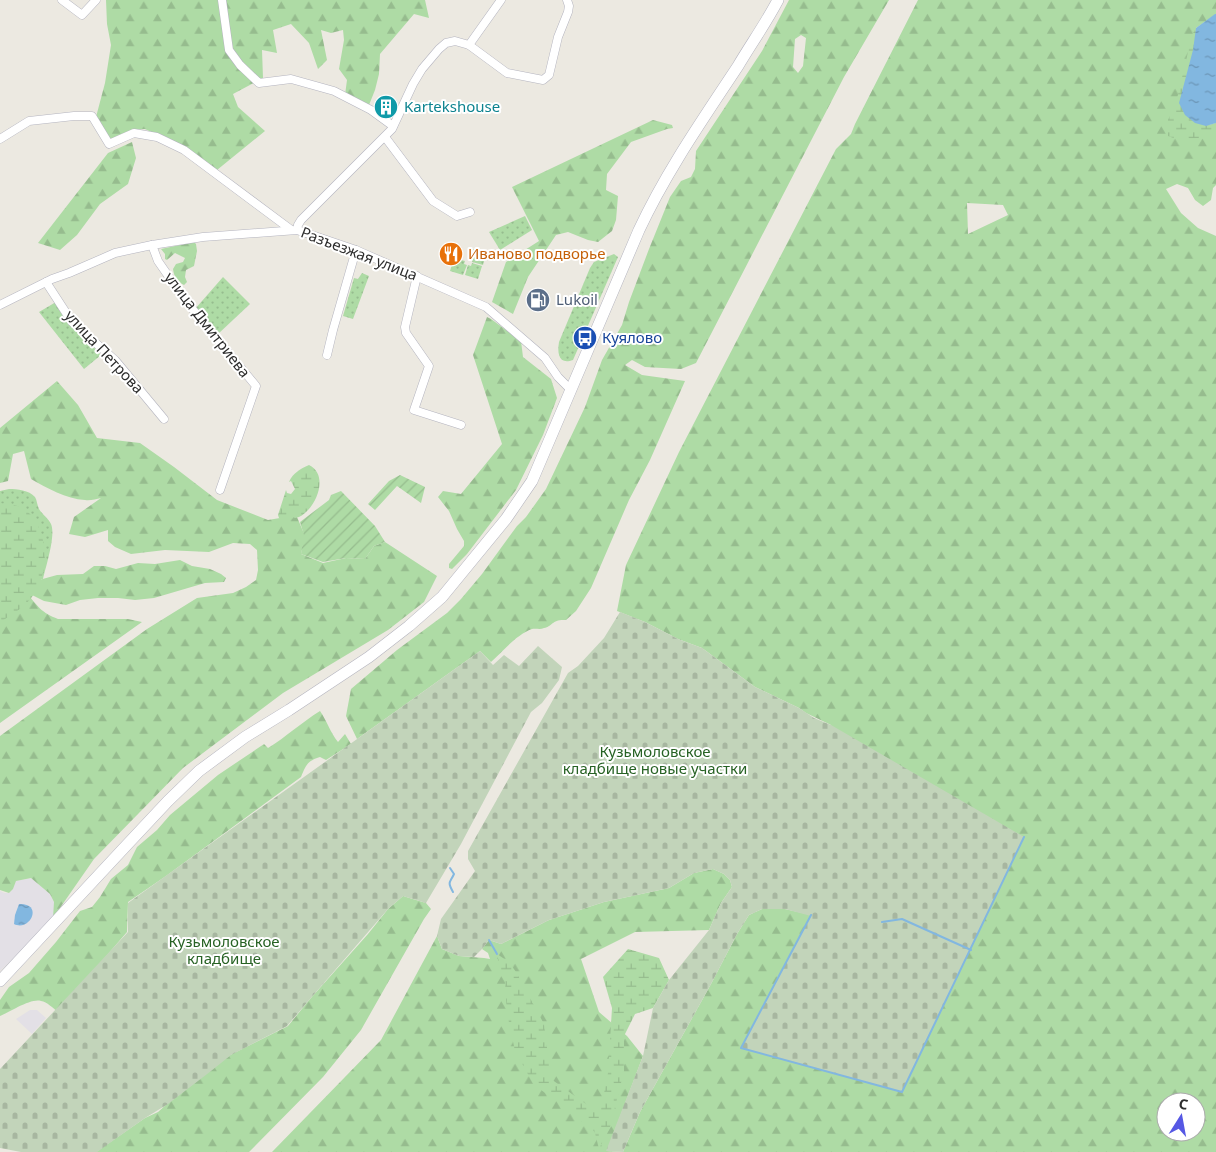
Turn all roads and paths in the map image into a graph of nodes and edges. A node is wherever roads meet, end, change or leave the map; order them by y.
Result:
1 (62, 0) edge
2 (96, 0) edge
3 (222, 0) edge
4 (501, 0) edge
5 (567, 0) edge
6 (778, 0) edge
7 (469, 45) junction
8 (393, 126) junction
9 (385, 137) junction
10 (0, 139) edge
11 (470, 212) dead end
12 (294, 229) junction
13 (152, 245) junction
14 (356, 250) junction
15 (417, 276) junction
16 (46, 282) junction
17 (0, 305) edge
18 (327, 355) dead end
19 (571, 390) junction
20 (164, 419) dead end
21 (461, 426) dead end
22 (220, 490) dead end
23 (0, 981) edge

1 - 2 street
3 - 8 street
4 - 7 street
5 - 7 street
6 - 19 main road
7 - 8 street
8 - 9 street
9 - 11 street
9 - 12 street
10 - 12 street
12 - 13 street, Разъезжая улица
12 - 14 street, Разъезжая улица
13 - 16 street, Разъезжая улица
13 - 22 street, улица Дмитриева
14 - 15 street, Разъезжая улица
14 - 18 street
15 - 19 street, Разъезжая улица
15 - 21 street
16 - 17 street, Разъезжая улица
16 - 20 street, улица Петрова
19 - 23 main road

